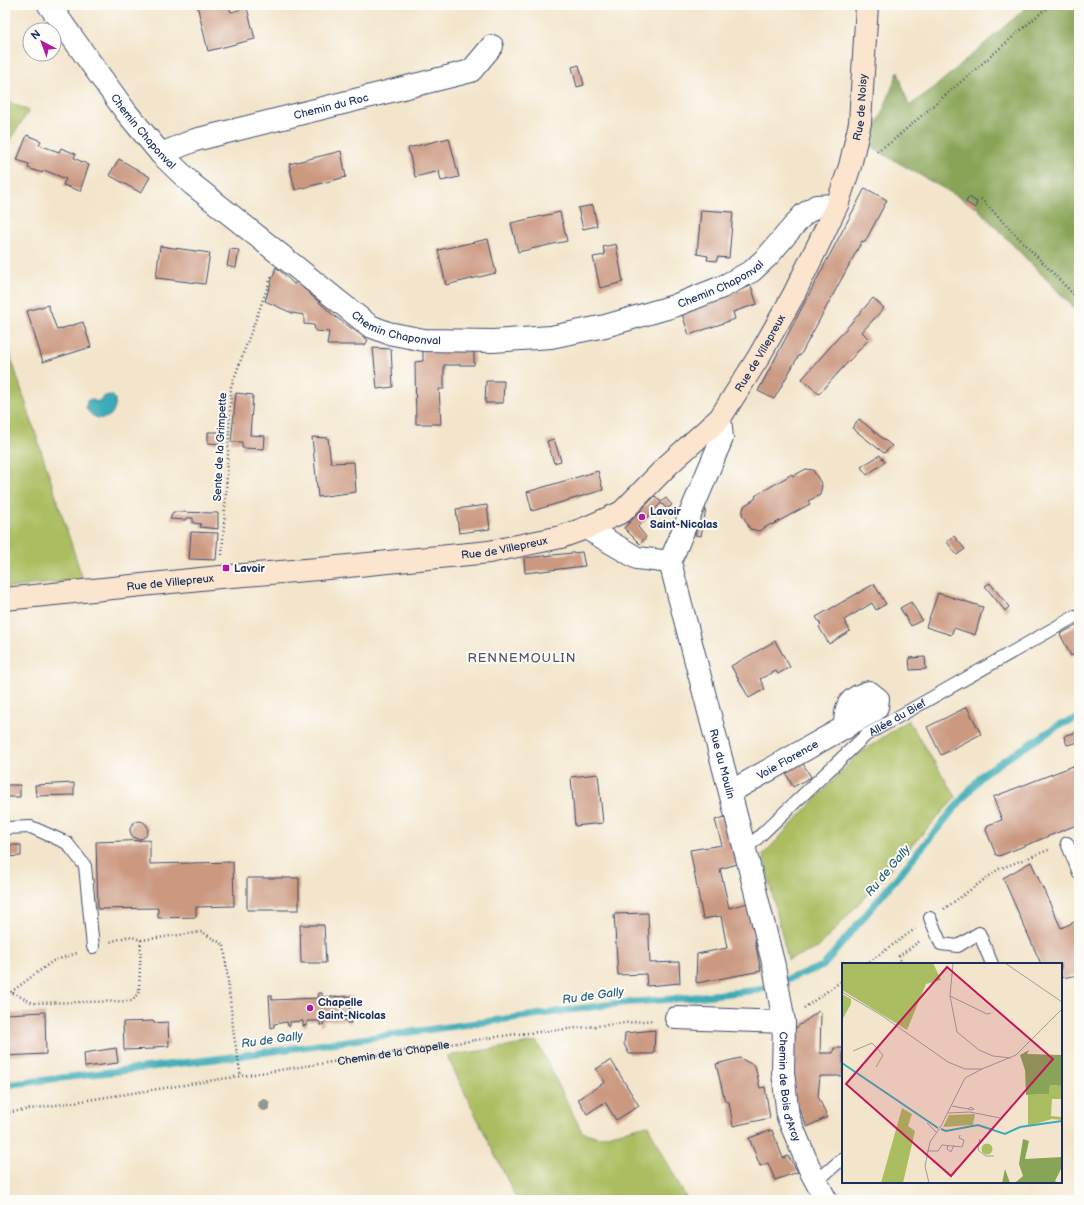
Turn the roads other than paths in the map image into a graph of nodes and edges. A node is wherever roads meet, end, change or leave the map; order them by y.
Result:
1 (49, 5) edge
2 (867, 5) edge
3 (492, 46) dead end
4 (161, 154) junction
5 (837, 205) junction
6 (720, 418) junction
7 (586, 528) junction
8 (670, 562) junction
9 (5, 599) edge
10 (1074, 617) dead end
11 (845, 728) dead end
12 (730, 792) junction
13 (5, 828) edge
14 (1067, 843) road end
15 (746, 850) junction
16 (1079, 873) edge
17 (930, 918) dead end
18 (93, 947) road end
19 (992, 963) edge
20 (774, 966) joint
21 (676, 1018) road end
22 (784, 1022) junction
23 (842, 1160) edge
24 (821, 1191) edge

1 - 4 street, Chemin Chaponval
2 - 5 main road, Rue de Noisy
3 - 4 street, Chemin du Roc
4 - 5 street, Chemin Chaponval
5 - 6 main road, Rue de Villepreux
6 - 7 main road, Rue de Villepreux
6 - 8 street
7 - 8 street
7 - 9 main road, Rue de Villepreux
8 - 12 street, Rue du Moulin
10 - 15 lane, Allée du Bief
11 - 12 street, Voie Florence
12 - 15 street, Rue du Moulin
13 - 18 lane
14 - 16 lane
15 - 20 street, Rue du Moulin
17 - 19 lane
20 - 22 street, Chemin de Bois d'Arcy
21 - 22 street
22 - 24 street, Chemin de Bois d'Arcy
23 - 24 lane

